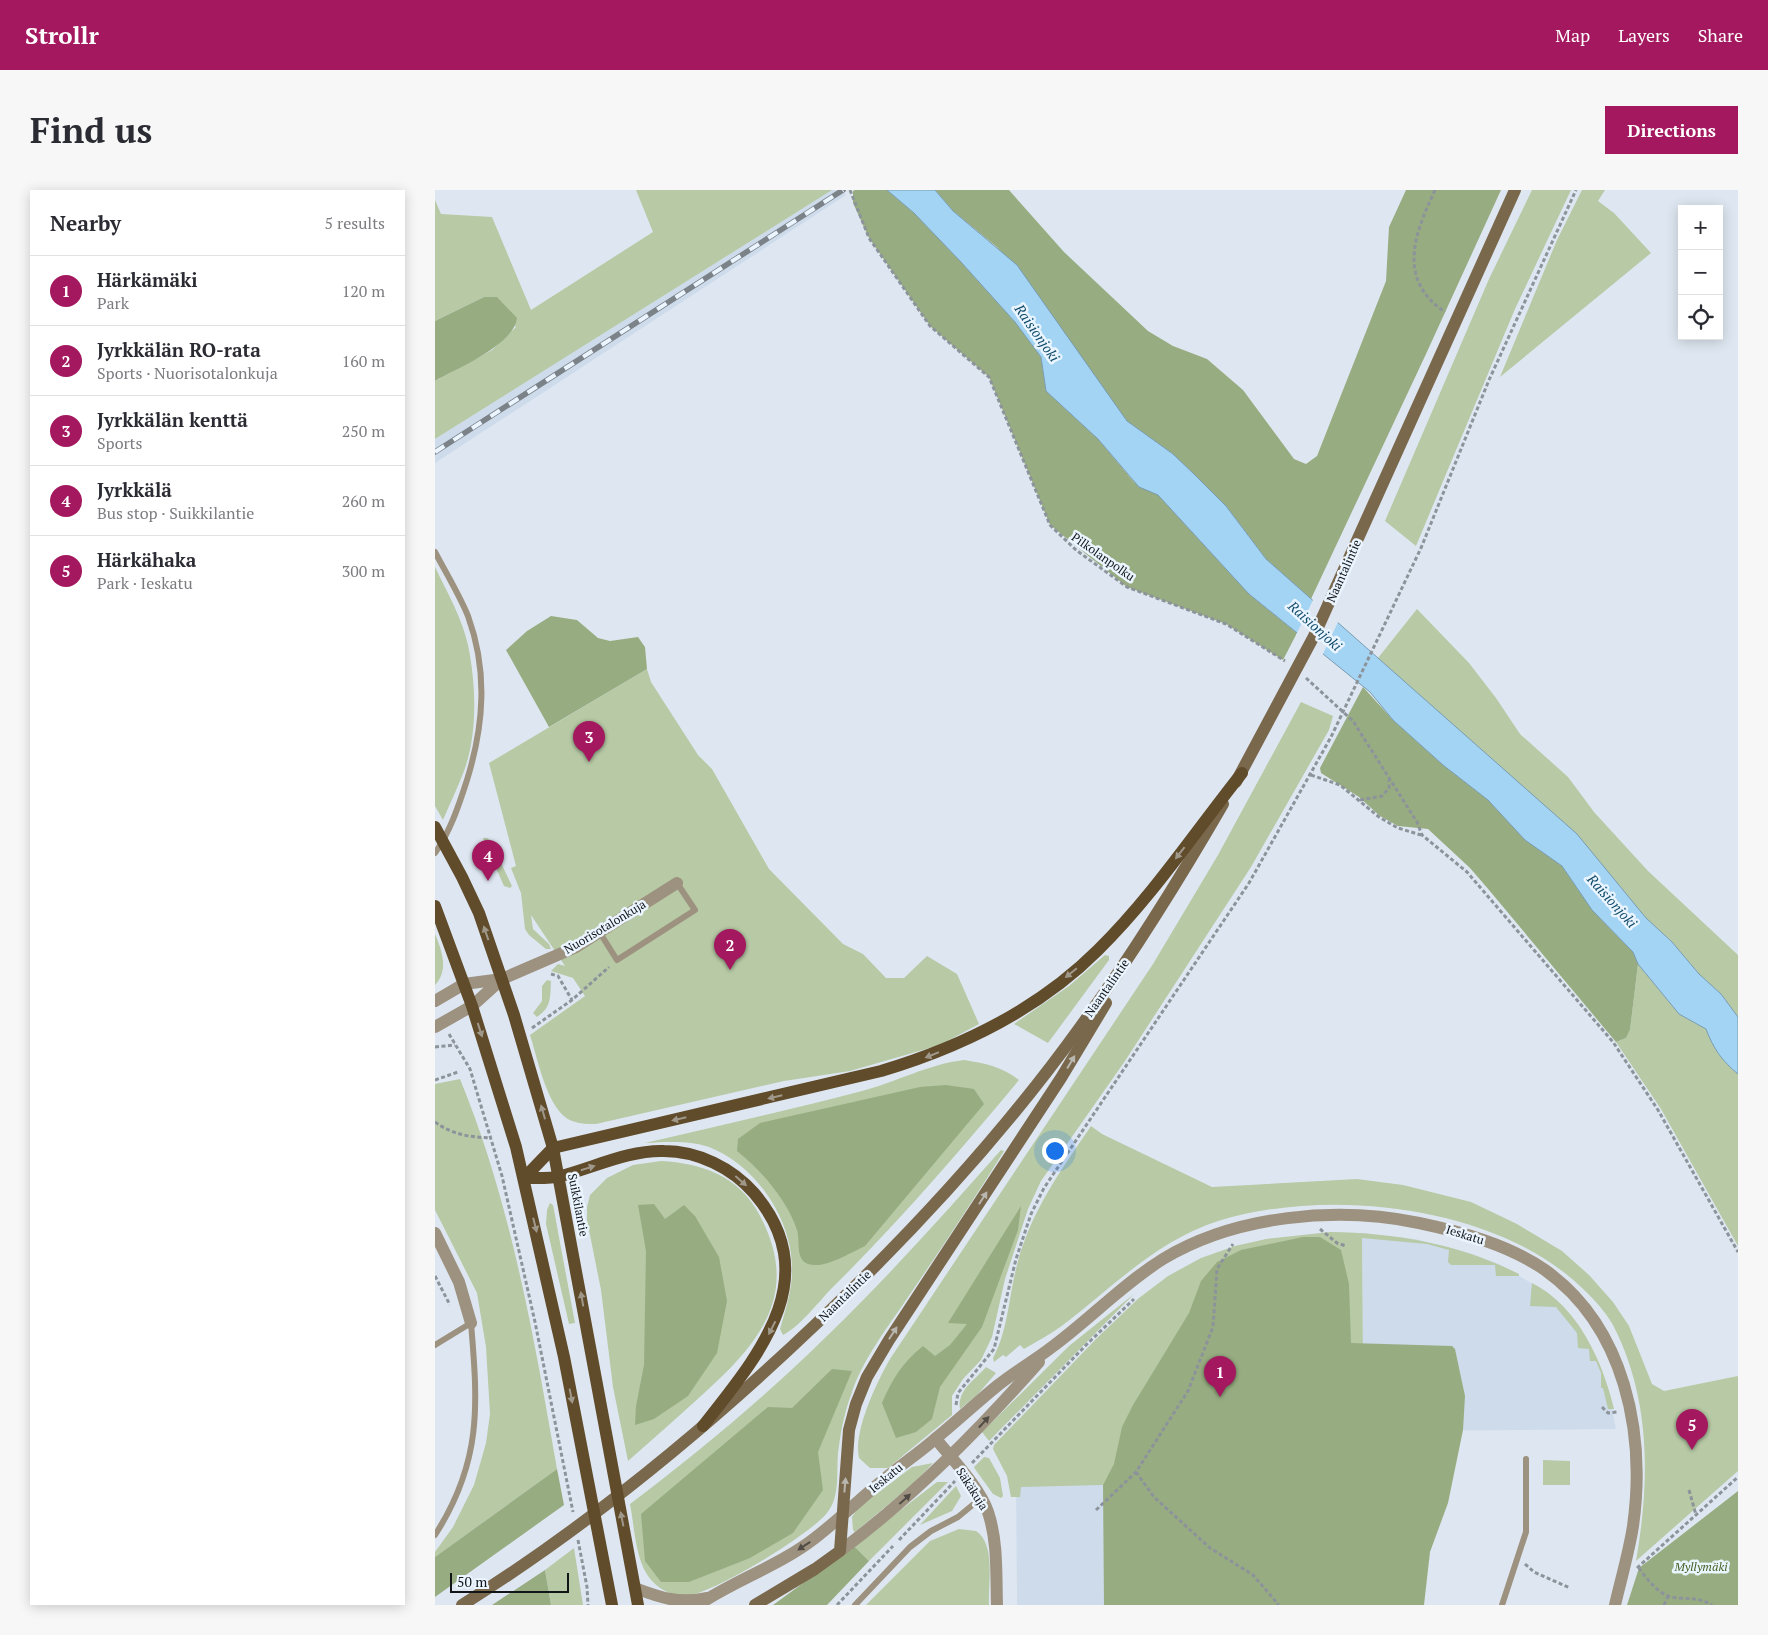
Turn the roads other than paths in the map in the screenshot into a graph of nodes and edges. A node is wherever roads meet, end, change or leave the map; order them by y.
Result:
1 (1515, 190) edge
2 (435, 552) edge
3 (1241, 773) junction
4 (435, 827) edge
5 (443, 841) junction
6 (435, 853) edge
7 (677, 883) joint
8 (435, 906) edge
9 (600, 933) junction
10 (1142, 938) junction
11 (502, 979) junction
12 (464, 984) junction
13 (435, 1001) edge
14 (472, 1006) junction
15 (439, 1025) edge
16 (553, 1148) junction
17 (559, 1177) junction
18 (523, 1178) junction
19 (435, 1233) edge
20 (466, 1325) junction
21 (435, 1344) edge
22 (1053, 1346) junction
23 (703, 1426) junction
24 (936, 1439) junction
25 (951, 1457) junction
26 (1525, 1459) dead end
27 (981, 1498) junction
28 (842, 1516) junction
29 (435, 1535) edge
30 (840, 1551) junction
31 (635, 1588) junction
32 (711, 1596) junction
33 (462, 1605) edge
34 (612, 1605) edge
35 (638, 1605) edge
36 (698, 1605) edge
37 (755, 1605) edge
38 (855, 1605) edge
39 (997, 1605) edge
40 (1503, 1605) edge
41 (1615, 1605) edge

1 - 3 main road, Naantalintie
2 - 5 lane
3 - 10 main road, Naantalintie
3 -> 16 main road
4 - 5 main road, Suikkilantie
5 - 6 lane
11 -> 5 main road, Suikkilantie
7 - 9 street, Nuorisotalonkuja
7 - 9 lane
8 - 12 main road
9 - 11 street, Nuorisotalonkuja
10 - 23 main road, Naantalintie
28 -> 10 main road
11 - 12 street
11 - 14 street
16 -> 11 main road, Suikkilantie
12 - 13 street
12 - 14 main road
14 - 15 street
14 -> 18 main road
16 - 17 main road, Suikkilantie
16 - 18 main road
17 - 18 main road
17 -> 23 main road
31 -> 17 main road, Suikkilantie
18 -> 34 main road
19 - 20 street
20 - 21 lane
20 - 29 lane
22 - 24 street, Ieskatu
25 -> 22 street, Ieskatu
22 - 41 street, Ieskatu
23 - 33 main road, Naantalintie
24 - 25 street, Säkäkuja
24 - 28 street, Ieskatu
25 - 27 street, Säkäkuja
30 -> 25 street, Ieskatu
26 - 40 lane
27 - 38 lane
27 - 39 street, Säkäkuja
28 - 30 main road
28 -> 32 street, Ieskatu
30 - 37 main road, Ieskatu
31 - 32 street, Ieskatu
31 - 35 main road, Suikkilantie
32 - 36 street, Ieskatu

